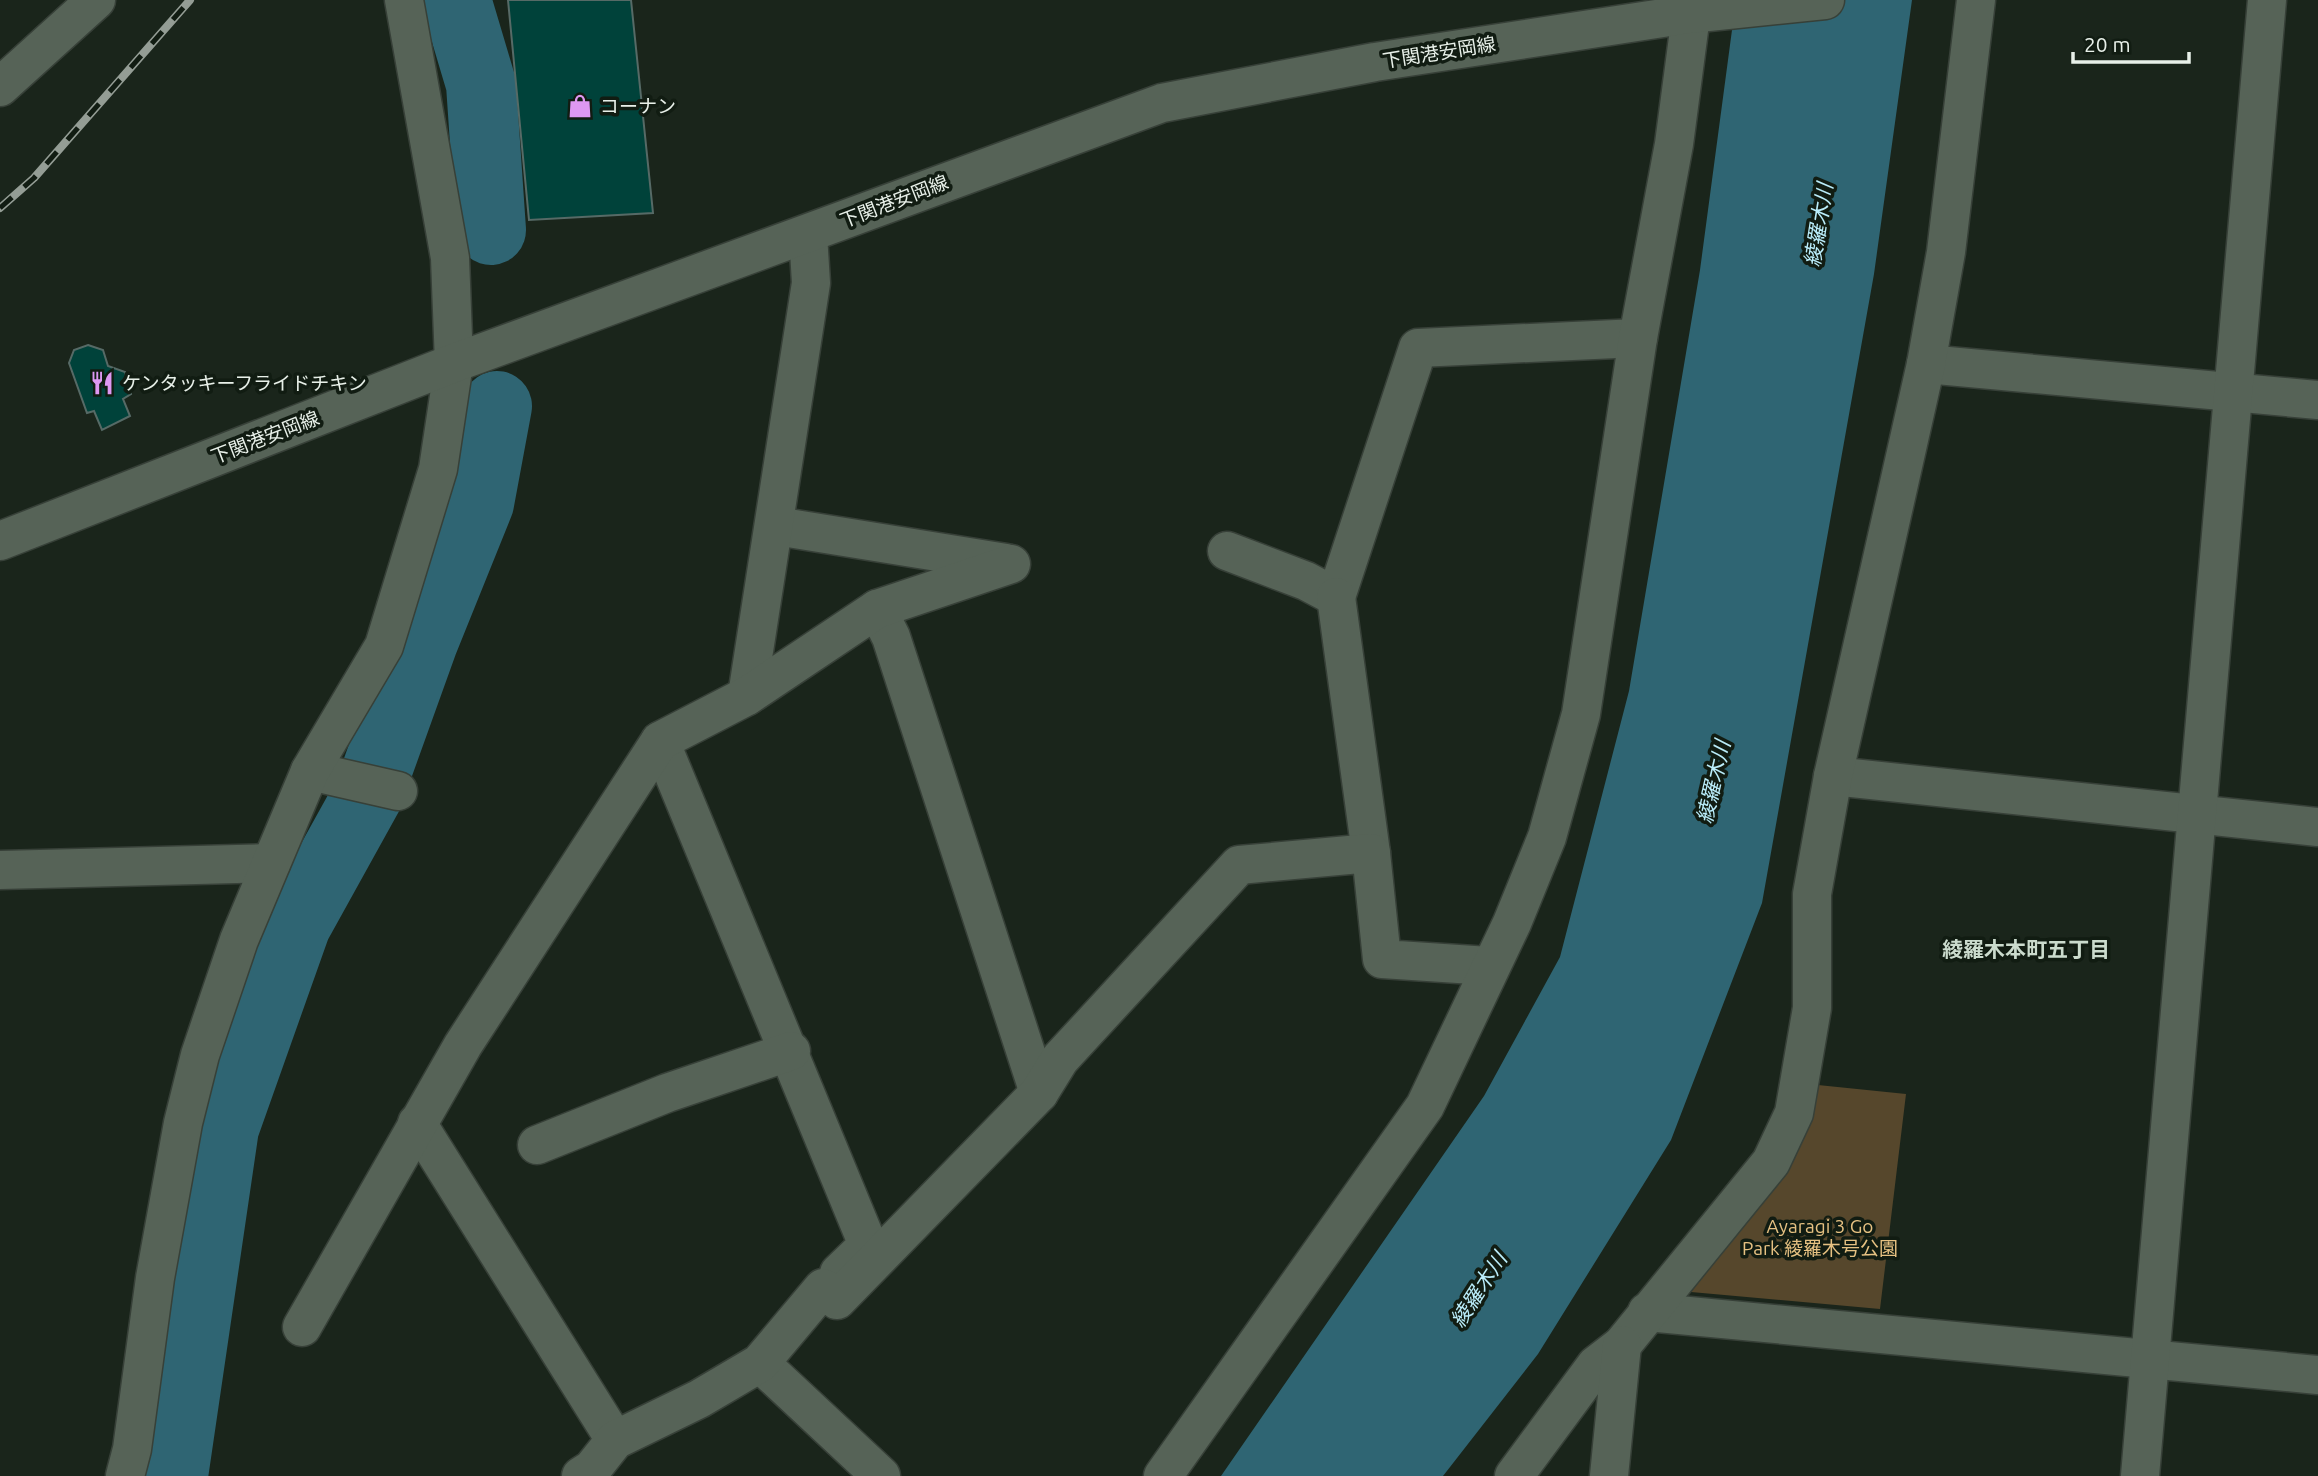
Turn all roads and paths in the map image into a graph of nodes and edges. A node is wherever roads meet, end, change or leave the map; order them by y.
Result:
1 (96, 0) edge
2 (404, 0) edge
3 (1825, 0) edge
4 (1976, 0) edge
5 (2267, 0) edge
6 (1699, 8) edge
7 (0, 87) edge
8 (808, 234) junction
9 (1638, 338) junction
10 (454, 363) junction
11 (1926, 364) junction
12 (2235, 391) junction
13 (2318, 400) edge
14 (776, 526) junction
15 (0, 541) edge
16 (1227, 551) dead end
17 (1336, 597) junction
18 (877, 609) junction
19 (747, 696) junction
20 (660, 741) junction
21 (310, 771) junction
22 (1833, 776) junction
23 (398, 791) dead end
24 (2199, 817) junction
25 (2318, 827) edge
26 (1371, 853) junction
27 (271, 863) junction
28 (0, 870) edge
29 (1489, 966) junction
30 (790, 1051) junction
31 (1039, 1093) junction
32 (418, 1123) junction
33 (537, 1145) dead end
34 (823, 1288) junction
35 (1647, 1312) junction
36 (302, 1328) dead end
37 (1622, 1345) junction
38 (2149, 1361) junction
39 (760, 1363) junction
40 (2318, 1376) edge
41 (615, 1440) junction
42 (125, 1476) edge
43 (581, 1476) edge
44 (881, 1476) edge
45 (1163, 1476) edge
46 (1514, 1476) edge
47 (1609, 1476) edge
48 (2140, 1476) edge

1 - 7 street
2 - 10 street
3 - 6 street, 下関港安岡線
4 - 11 street
5 - 12 street
6 - 8 street, 下関港安岡線
6 - 9 street
8 - 10 street, 下関港安岡線
8 - 14 street
9 - 17 street
9 - 29 street
10 - 15 street, 下関港安岡線
10 - 21 street
11 - 12 street
11 - 22 street
12 - 13 street
12 - 24 street
14 - 18 street
14 - 19 street
16 - 17 street
17 - 26 street
18 - 19 street
18 - 31 street
19 - 20 street
20 - 30 street
20 - 32 street
21 - 23 street
21 - 27 street
22 - 24 street
22 - 35 street
24 - 25 street
24 - 38 street
26 - 29 street
26 - 31 street
27 - 28 street
27 - 42 street
29 - 45 street
30 - 33 street
30 - 34 street
31 - 34 street
32 - 36 street
32 - 41 street
34 - 39 street
35 - 37 street
35 - 38 street
37 - 46 street
37 - 47 street
38 - 40 street
38 - 48 street
39 - 41 street
39 - 44 street
41 - 43 street

